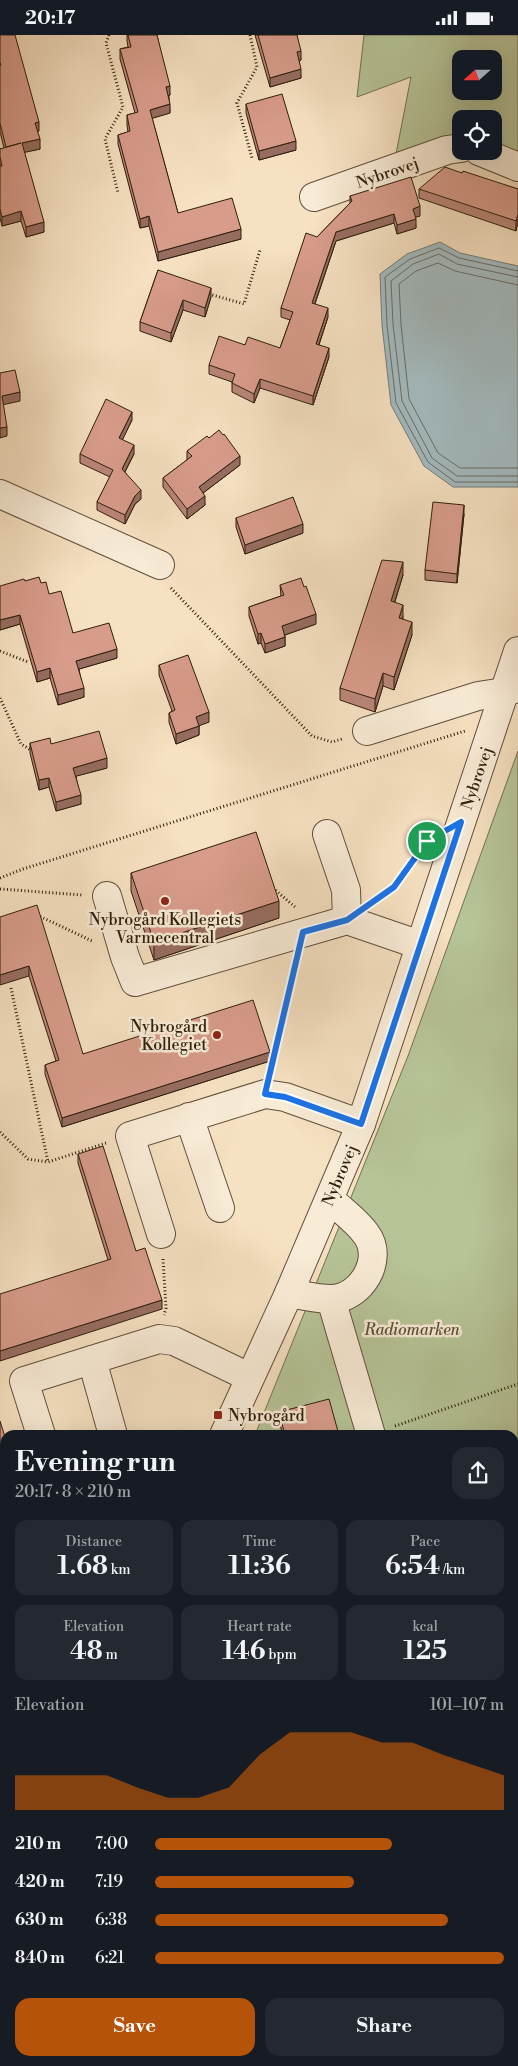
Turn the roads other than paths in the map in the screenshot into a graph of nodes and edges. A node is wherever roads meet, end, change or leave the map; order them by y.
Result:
1 (452, 150) edge
2 (501, 160) edge
3 (518, 167) edge
4 (314, 197) dead end
5 (0, 494) edge
6 (160, 565) road end
7 (518, 651) edge
8 (511, 691) edge
9 (367, 731) road end
10 (327, 834) dead end
11 (107, 896) road end
12 (347, 920) junction
13 (420, 945) junction
14 (189, 1117) junction
15 (361, 1124) junction
16 (330, 1199) junction
17 (220, 1208) dead end
18 (161, 1234) road end
19 (289, 1293) junction
20 (331, 1299) junction
21 (92, 1360) junction
22 (249, 1377) junction
23 (39, 1430) edge
24 (112, 1430) edge
25 (226, 1430) edge
26 (370, 1430) edge

1 - 4 street, Nybrovej
2 - 3 street
5 - 6 street
7 - 8 street, Nybrovej
8 - 9 street
8 - 13 street, Nybrovej
10 - 12 street
11 - 12 street
12 - 13 street
13 - 15 street, Nybrovej
14 - 15 street
14 - 17 street
14 - 18 street
15 - 16 street, Nybrovej
16 - 19 street, Nybrovej
16 - 20 street
19 - 20 street
19 - 22 street, Nybrovej
20 - 26 street
21 - 22 street
21 - 23 street
21 - 24 street
22 - 25 street, Nybrovej

